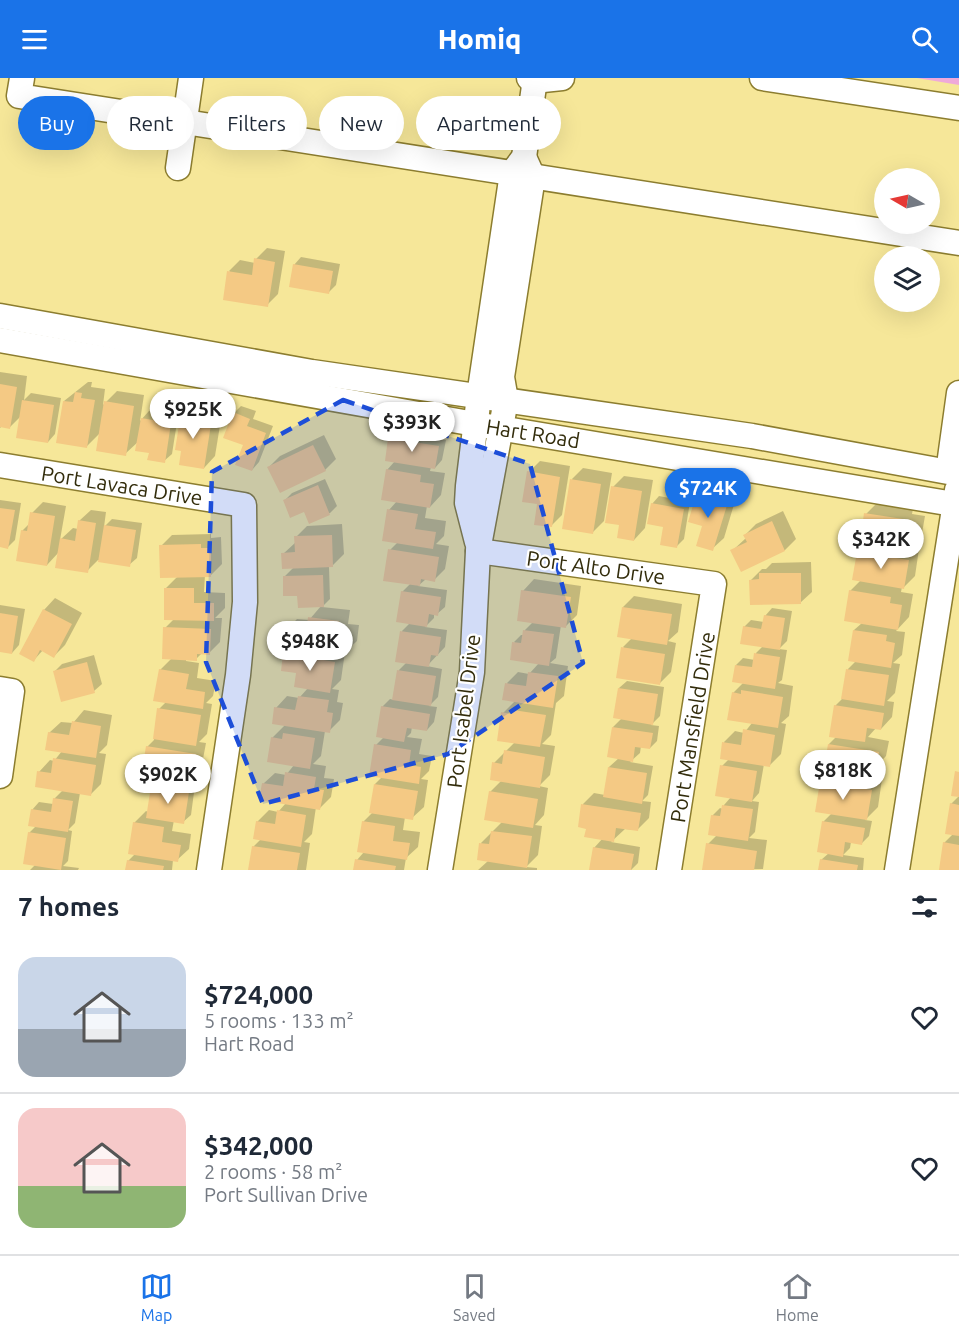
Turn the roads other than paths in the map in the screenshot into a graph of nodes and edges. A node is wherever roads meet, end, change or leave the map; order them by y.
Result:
1 (22, 78) edge
2 (191, 78) edge
3 (562, 78) edge
4 (762, 78) edge
5 (532, 79) edge
6 (189, 96) edge
7 (959, 108) edge
8 (107, 110) edge
9 (194, 123) edge
10 (181, 150) edge
11 (178, 168) dead end
12 (523, 169) junction
13 (959, 243) edge
14 (0, 316) edge
15 (79, 330) junction
16 (0, 340) edge
17 (75, 354) junction
18 (959, 393) edge
19 (479, 396) junction
20 (506, 400) junction
21 (475, 424) junction
22 (502, 428) junction
23 (0, 465) edge
24 (959, 475) edge
25 (957, 505) edge
26 (478, 550) junction
27 (714, 584) joint
28 (6, 690) edge
29 (0, 776) edge
30 (209, 870) edge
31 (440, 870) edge
32 (669, 870) edge
33 (897, 870) edge

1 - 8 street
2 - 6 street
3 - 5 street
4 - 7 street
5 - 12 street
9 - 12 street
10 - 11 street
12 - 13 street
12 - 19 street, Port Isabel Drive
12 - 20 street, Port Isabel Drive
14 - 15 street, Hart Road
15 - 17 street
15 - 19 street, Hart Road
16 - 17 street, Hart Road
17 - 21 street, Hart Road
18 - 24 street
19 - 20 street, Hart Road
19 - 21 street, Port Isabel Drive
20 - 22 street, Port Isabel Drive
20 - 24 street, Hart Road
21 - 22 street, Hart Road
21 - 26 street, Port Isabel Drive
22 - 25 street, Hart Road
22 - 26 street, Port Isabel Drive
23 - 30 street, Port Lavaca Drive
24 - 25 street
25 - 33 street
26 - 27 street, Port Alto Drive
26 - 31 street, Port Isabel Drive
27 - 32 street, Port Mansfield Drive
28 - 29 street

